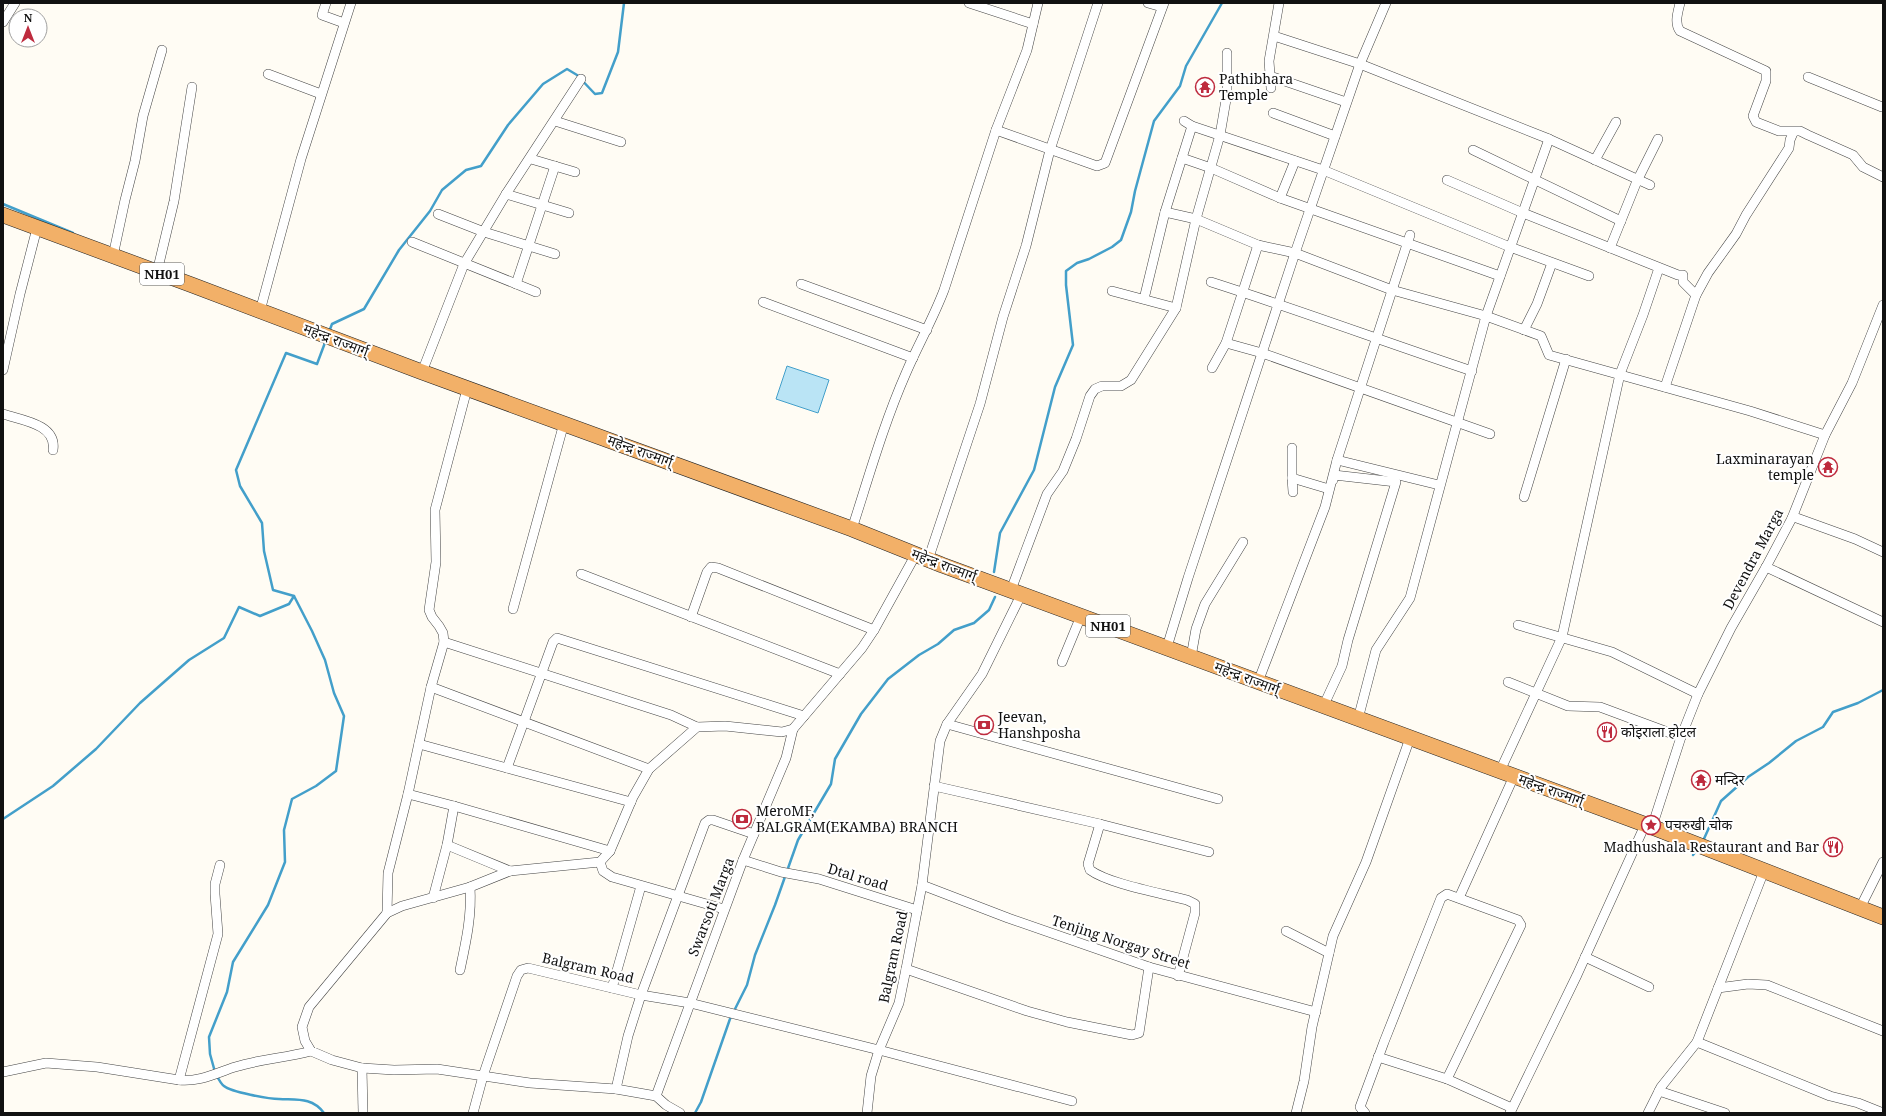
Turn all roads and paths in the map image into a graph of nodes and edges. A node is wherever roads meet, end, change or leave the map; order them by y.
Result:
1 (15, 3) edge
2 (326, 3) edge
3 (351, 3) edge
4 (969, 3) edge
5 (1038, 3) edge
6 (1098, 3) edge
7 (1148, 3) edge
8 (1279, 3) edge
9 (1386, 3) edge
10 (1680, 3) edge
11 (1163, 5) edge
12 (3, 22) edge
13 (344, 23) junction
14 (1033, 24) junction
15 (1274, 36) junction
16 (162, 50) dead end
17 (1227, 53) dead end
18 (1360, 64) junction
19 (268, 74) dead end
20 (1270, 76) junction
21 (1808, 77) dead end
22 (581, 79) dead end
23 (192, 87) dead end
24 (1271, 88) dead end
25 (321, 94) junction
26 (1346, 102) junction
27 (1883, 106) edge
28 (1273, 113) dead end
29 (555, 121) junction
30 (1616, 122) dead end
31 (996, 130) junction
32 (1793, 132) junction
33 (1220, 135) junction
34 (1335, 136) junction
35 (1550, 139) junction
36 (1658, 139) dead end
37 (621, 142) dead end
38 (1050, 150) junction
39 (1473, 150) dead end
40 (1182, 158) junction
41 (530, 160) junction
42 (1595, 160) junction
43 (1295, 161) junction
44 (555, 166) junction
45 (1210, 168) junction
46 (1323, 170) junction
47 (575, 172) dead end
48 (1883, 177) edge
49 (1447, 180) dead end
50 (1534, 180) junction
51 (1637, 181) junction
52 (1650, 186) dead end
53 (506, 194) junction
54 (1280, 198) junction
55 (542, 205) junction
56 (1311, 208) junction
57 (1165, 212) junction
58 (569, 213) dead end
59 (1523, 213) junction
60 (438, 214) dead end
61 (3, 215) edge
62 (1196, 219) junction
63 (1621, 221) junction
64 (37, 228) junction
65 (484, 232) junction
66 (1408, 239) junction
67 (412, 242) dead end
68 (1258, 244) junction
69 (528, 245) junction
70 (1510, 247) junction
71 (1610, 248) junction
72 (1295, 253) junction
73 (554, 254) dead end
74 (113, 256) junction
75 (1552, 262) junction
76 (464, 264) junction
77 (1659, 268) junction
78 (157, 272) junction
79 (1500, 276) junction
80 (1589, 276) dead end
81 (1211, 282) dead end
82 (516, 284) junction
83 (801, 284) dead end
84 (1392, 290) junction
85 (1112, 291) dead end
86 (536, 292) dead end
87 (1242, 292) junction
88 (1696, 295) junction
89 (1144, 299) junction
90 (763, 302) dead end
91 (1278, 303) junction
92 (1883, 305) edge
93 (1176, 308) junction
94 (260, 310) junction
95 (1486, 316) junction
96 (927, 330) junction
97 (1524, 330) junction
98 (1376, 340) junction
99 (1226, 343) junction
100 (1262, 353) junction
101 (913, 358) junction
102 (1566, 359) junction
103 (1212, 368) dead end
104 (3, 370) edge
105 (1472, 371) junction
106 (422, 372) junction
107 (1620, 374) junction
108 (1665, 387) junction
109 (1361, 388) junction
110 (468, 389) junction
111 (3, 414) edge
112 (1457, 422) junction
113 (564, 424) junction
114 (1490, 434) dead end
115 (1825, 435) junction
116 (1292, 448) dead end
117 (53, 450) dead end
118 (1337, 460) junction
119 (1292, 478) junction
120 (1439, 485) junction
121 (1329, 489) junction
122 (1293, 492) dead end
123 (1524, 497) dead end
124 (1325, 507) junction
125 (1792, 518) junction
126 (852, 529) junction
127 (1243, 542) dead end
128 (1883, 552) edge
129 (922, 557) junction
130 (1766, 567) junction
131 (581, 574) dead end
132 (1016, 592) junction
133 (513, 609) dead end
134 (1081, 616) junction
135 (691, 617) junction
136 (1883, 622) edge
137 (1518, 625) dead end
138 (874, 630) junction
139 (1562, 637) junction
140 (444, 642) junction
141 (1167, 647) junction
142 (1191, 657) junction
143 (1062, 662) dead end
144 (543, 674) junction
145 (840, 674) junction
146 (1258, 682) junction
147 (1508, 682) dead end
148 (431, 688) junction
149 (1535, 694) junction
150 (1698, 694) junction
151 (1323, 707) junction
152 (804, 716) junction
153 (1358, 719) junction
154 (524, 722) junction
155 (947, 724) junction
156 (697, 727) junction
157 (793, 729) junction
158 (1681, 737) junction
159 (1410, 738) junction
160 (419, 744) junction
161 (507, 768) junction
162 (649, 769) junction
163 (1507, 774) junction
164 (934, 786) junction
165 (408, 794) junction
166 (1218, 799) dead end
167 (630, 802) junction
168 (454, 806) junction
169 (1100, 824) junction
170 (1648, 826) junction
171 (754, 834) junction
172 (448, 845) junction
173 (610, 851) junction
174 (1209, 852) dead end
175 (743, 860) junction
176 (600, 862) junction
177 (1883, 862) edge
178 (220, 866) dead end
179 (510, 871) junction
180 (1764, 871) junction
181 (922, 885) junction
182 (641, 886) junction
183 (470, 887) junction
184 (677, 895) junction
185 (433, 898) junction
186 (1458, 898) junction
187 (1860, 908) junction
188 (724, 909) junction
189 (917, 910) junction
190 (387, 913) junction
191 (1883, 917) edge
192 (1286, 931) dead end
193 (1329, 954) junction
194 (1585, 957) junction
195 (1149, 967) junction
196 (906, 969) junction
197 (460, 970) dead end
198 (1178, 976) junction
199 (1649, 987) dead end
200 (612, 988) junction
201 (1718, 988) junction
202 (641, 995) junction
203 (690, 1003) junction
204 (1316, 1012) junction
205 (1883, 1031) edge
206 (1697, 1042) junction
207 (879, 1050) junction
208 (311, 1051) junction
209 (1378, 1057) junction
210 (362, 1068) junction
211 (3, 1072) edge
212 (483, 1076) junction
213 (1447, 1079) junction
214 (179, 1080) junction
215 (616, 1089) junction
216 (1659, 1091) junction
217 (656, 1096) junction
218 (1072, 1101) dead end
219 (1511, 1110) edge
220 (1883, 1112) edge
221 (363, 1113) edge
222 (473, 1113) edge
223 (680, 1113) edge
224 (867, 1113) edge
225 (1296, 1113) edge
226 (1365, 1113) edge
227 (1648, 1113) edge
228 (1725, 1113) edge

1 - 12 street
2 - 13 street
3 - 13 street
4 - 14 street
5 - 14 street
6 - 38 street
7 - 11 street
8 - 15 street
9 - 18 street
10 - 32 street
11 - 38 street
13 - 25 street
14 - 31 street
15 - 18 street
15 - 20 street
16 - 74 street
17 - 33 street, Balgram Road
18 - 26 street
18 - 35 street
19 - 25 street
20 - 24 street
20 - 26 street
21 - 27 street
22 - 29 street
23 - 78 street
25 - 94 street
26 - 34 street
28 - 34 street
29 - 37 street
29 - 41 street
30 - 42 street
31 - 38 street
31 - 96 street
32 - 48 street
32 - 88 street
33 - 40 street
33 - 43 street
33 - 45 street, Balgram Road
34 - 46 street
35 - 42 street
35 - 50 street
36 - 51 street
38 - 129 street
39 - 50 street
40 - 45 street
40 - 57 street
41 - 44 street
41 - 53 street
42 - 51 street
43 - 46 street
43 - 54 street
44 - 47 street
44 - 55 street
45 - 54 street
45 - 62 street, Balgram Road
46 - 56 street
46 - 70 street
49 - 59 street
50 - 59 street
50 - 63 street
51 - 52 street
51 - 63 street
53 - 55 street
53 - 65 street
54 - 56 street
55 - 58 street
55 - 69 street
56 - 66 street
56 - 72 street
57 - 62 street
57 - 89 street
59 - 70 street
59 - 71 street
60 - 65 street
61 - 64 highway, महेन्द्र राज्मार्ग् / NH01
62 - 68 street
62 - 93 street, Balgram Road
63 - 71 street
64 - 74 highway, महेन्द्र राज्मार्ग् / NH01
64 - 104 street
65 - 69 street
65 - 76 street
66 - 79 street
66 - 84 street
67 - 76 street
68 - 72 street
68 - 87 street
69 - 73 street
69 - 82 street
70 - 75 street
70 - 79 street
71 - 77 street
72 - 84 street
72 - 91 street
74 - 78 highway, महेन्द्र राज्मार्ग् / NH01
75 - 80 street
75 - 97 street
76 - 82 street
76 - 106 street
77 - 88 street
77 - 107 street
78 - 94 highway, महेन्द्र राज्मार्ग् / NH01
79 - 95 street
81 - 87 street
82 - 86 street
83 - 96 street
84 - 95 street
84 - 98 street
85 - 89 street
87 - 91 street
87 - 99 street
88 - 108 street
89 - 93 street
90 - 101 street
91 - 98 street
91 - 100 street
92 - 115 street, Devendra Marga
93 - 132 street, Balgram Road
94 - 106 highway, महेन्द्र राज्मार्ग् / NH01
95 - 97 street
95 - 105 street
96 - 101 street
97 - 102 street
98 - 105 street
98 - 109 street
99 - 100 street
99 - 103 street
100 - 109 street
100 - 141 street
101 - 126 street
102 - 107 street
102 - 123 street
105 - 112 street
106 - 110 highway, महेन्द्र राज्मार्ग् / NH01
107 - 108 street
107 - 139 street
108 - 115 street
109 - 112 street
109 - 118 street
110 - 113 highway, महेन्द्र राज्मार्ग् / NH01
110 - 140 street
111 - 117 street
112 - 114 street
112 - 120 street
113 - 126 highway, महेन्द्र राज्मार्ग् / NH01
113 - 133 street
115 - 125 street, Devendra Marga
116 - 119 street
118 - 120 street
118 - 121 street
119 - 121 street
119 - 122 street
120 - 153 street
121 - 124 street
124 - 146 street
124 - 151 street
125 - 128 street
125 - 130 street, Devendra Marga
126 - 129 highway, महेन्द्र राज्मार्ग् / NH01
127 - 142 street
129 - 132 highway, महेन्द्र राज्मार्ग् / NH01
129 - 138 street
130 - 136 street
130 - 150 street, Devendra Marga
131 - 135 street
132 - 134 highway, महेन्द्र राज्मार्ग् / NH01
132 - 155 street, Balgram Road
134 - 141 highway, महेन्द्र राज्मार्ग् / NH01
134 - 143 street
135 - 138 street
135 - 145 street
137 - 139 street
138 - 145 street
139 - 149 street
139 - 150 street
140 - 144 street
140 - 148 street
141 - 142 highway, महेन्द्र राज्मार्ग् / NH01
142 - 146 highway, महेन्द्र राज्मार्ग् / NH01
144 - 152 street
144 - 154 street
144 - 156 street
145 - 152 street
146 - 151 highway, महेन्द्र राज्मार्ग् / NH01
147 - 149 street
148 - 154 street
148 - 160 street
149 - 158 street
149 - 163 street
150 - 158 street, Devendra Marga
151 - 153 highway, महेन्द्र राज्मार्ग् / NH01
152 - 157 street
153 - 159 highway, महेन्द्र राज्मार्ग् / NH01
154 - 161 street
154 - 162 street
155 - 164 street, Balgram Road
155 - 166 street
156 - 157 street
156 - 162 street
157 - 171 street, Swarsoti Marga
158 - 170 street, Devendra Marga
159 - 163 highway, महेन्द्र राज्मार्ग् / NH01
159 - 193 street
160 - 161 street
160 - 165 street
161 - 167 street
162 - 167 street
163 - 170 highway, महेन्द्र राज्मार्ग् / NH01
163 - 186 street
164 - 169 street
164 - 181 street, Balgram Road
165 - 168 street
165 - 190 street
167 - 173 street
168 - 172 street
168 - 173 street
169 - 174 street
169 - 198 street
170 - 180 highway, महेन्द्र राज्मार्ग् / NH01
170 - 194 street, Devendra Marga
171 - 175 street, Swarsoti Marga
171 - 184 street
172 - 179 street
172 - 185 street
173 - 176 street
175 - 188 street, Swarsoti Marga
175 - 189 street, Dtal road
176 - 179 street
176 - 182 street
177 - 187 street
178 - 214 street
179 - 183 street
180 - 187 highway, महेन्द्र राज्मार्ग् / NH01
180 - 201 street
181 - 189 street, Balgram Road
181 - 195 street, Tenjing Norgay Street
182 - 184 street
182 - 200 street
183 - 185 street
183 - 197 street
184 - 188 street
184 - 202 street
185 - 190 street
186 - 209 street
186 - 213 street
187 - 191 highway, महेन्द्र राज्मार्ग् / NH01
188 - 203 street, Swarsoti Marga
189 - 196 street, Balgram Road
190 - 208 street
192 - 193 street
193 - 204 street
194 - 199 street
194 - 219 street, Devendra Marga
195 - 196 street
195 - 198 street, Tenjing Norgay Street
196 - 207 street, Balgram Road
198 - 204 street, Tenjing Norgay Street
200 - 202 street, Balgram Road
200 - 212 street, Balgram Road
201 - 205 street
201 - 206 street
202 - 203 street, Balgram Road
202 - 215 street
203 - 207 street, Balgram Road
203 - 217 street, Swarsoti Marga
204 - 225 street
206 - 216 street
206 - 220 street
207 - 218 street
207 - 224 street
208 - 210 street
208 - 214 street
209 - 213 street
209 - 226 street
210 - 212 street
210 - 221 street
211 - 214 street
212 - 215 street
212 - 222 street
213 - 219 street
215 - 217 street
216 - 227 street
216 - 228 street
217 - 223 street

